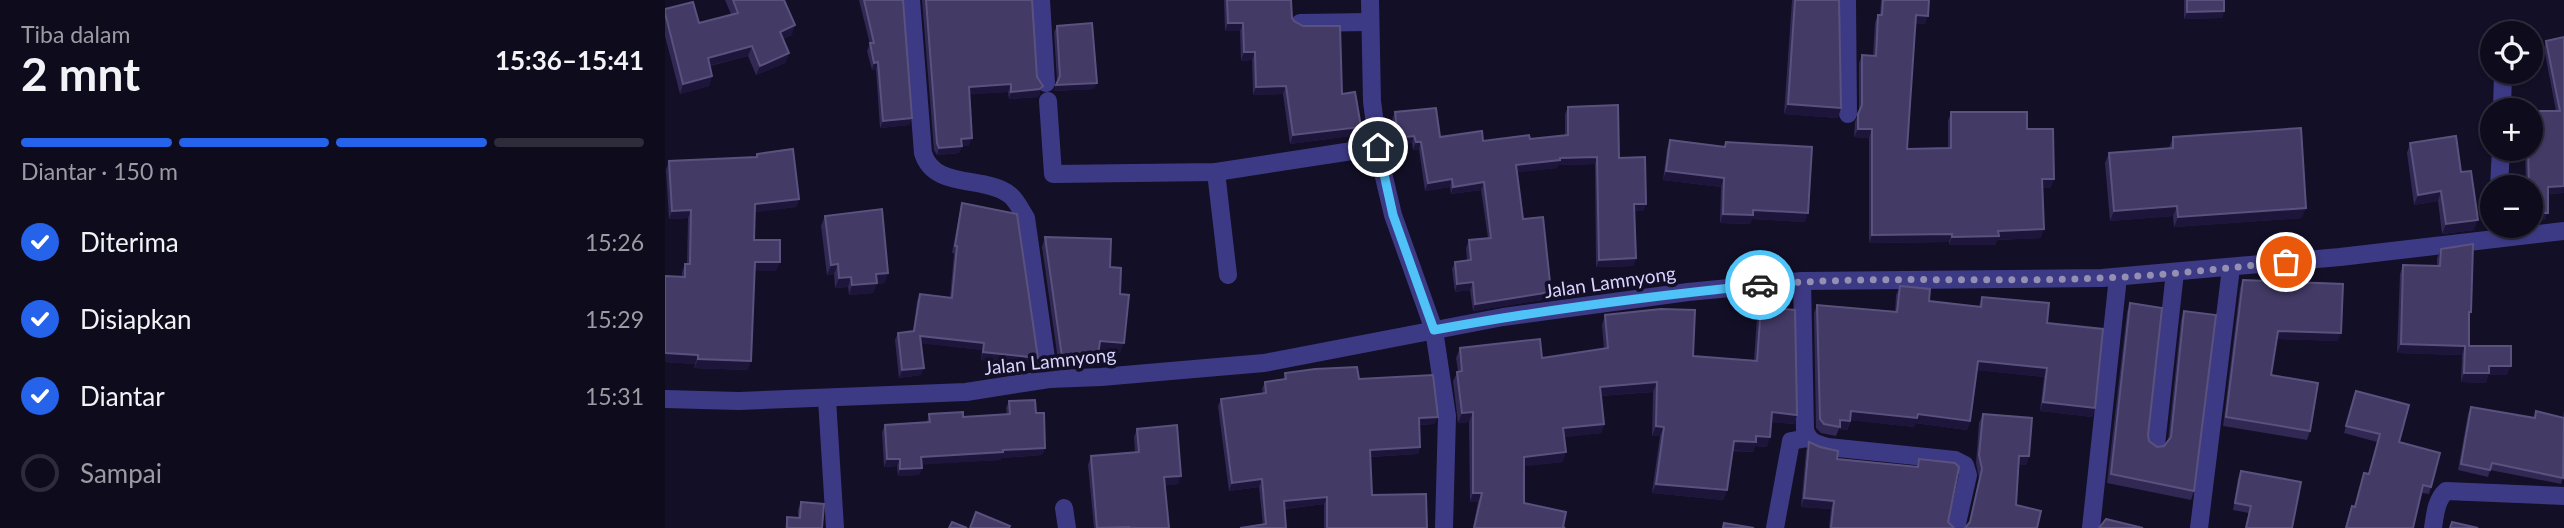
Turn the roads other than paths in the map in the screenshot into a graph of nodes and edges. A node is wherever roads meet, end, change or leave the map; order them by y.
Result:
1 (911, 0) edge
2 (1041, 0) edge
3 (1370, 0) edge
4 (1847, 0) edge
5 (1369, 22) junction
6 (1300, 23) edge
7 (1046, 83) dead end
8 (1048, 102) dead end
9 (1848, 114) dead end
10 (1378, 147) junction
11 (1216, 172) junction
12 (2564, 230) edge
13 (2543, 231) edge
14 (2480, 234) edge
15 (2231, 268) junction
16 (2175, 272) junction
17 (1228, 275) dead end
18 (2118, 277) junction
19 (1802, 281) junction
20 (1434, 330) junction
21 (1049, 379) junction
22 (665, 399) edge
23 (827, 399) junction
24 (1808, 438) junction
25 (2156, 445) edge
26 (2564, 496) edge
27 (1064, 508) dead end
28 (835, 528) edge
29 (1067, 528) edge
30 (1444, 528) edge
31 (1775, 528) edge
32 (1956, 528) edge
33 (2091, 528) edge
34 (2199, 528) edge
35 (2433, 528) edge

1 - 21 street
2 - 7 street
3 - 5 street
4 - 9 street
5 - 6 street
5 - 10 street
8 - 11 street
10 - 11 street
10 - 20 street
11 - 17 street
12 - 13 street, Jalan Lamnyong
14 - 15 street, Jalan Lamnyong
15 - 16 street, Jalan Lamnyong
15 - 34 street
16 - 18 street, Jalan Lamnyong
16 - 25 street
18 - 19 street, Jalan Lamnyong
18 - 33 street
19 - 20 street, Jalan Lamnyong
19 - 24 street
20 - 21 street, Jalan Lamnyong
20 - 30 street
21 - 23 street, Jalan Lamnyong
22 - 23 street, Jalan Lamnyong
23 - 28 street
24 - 31 street
24 - 32 street
26 - 35 street
27 - 29 street

